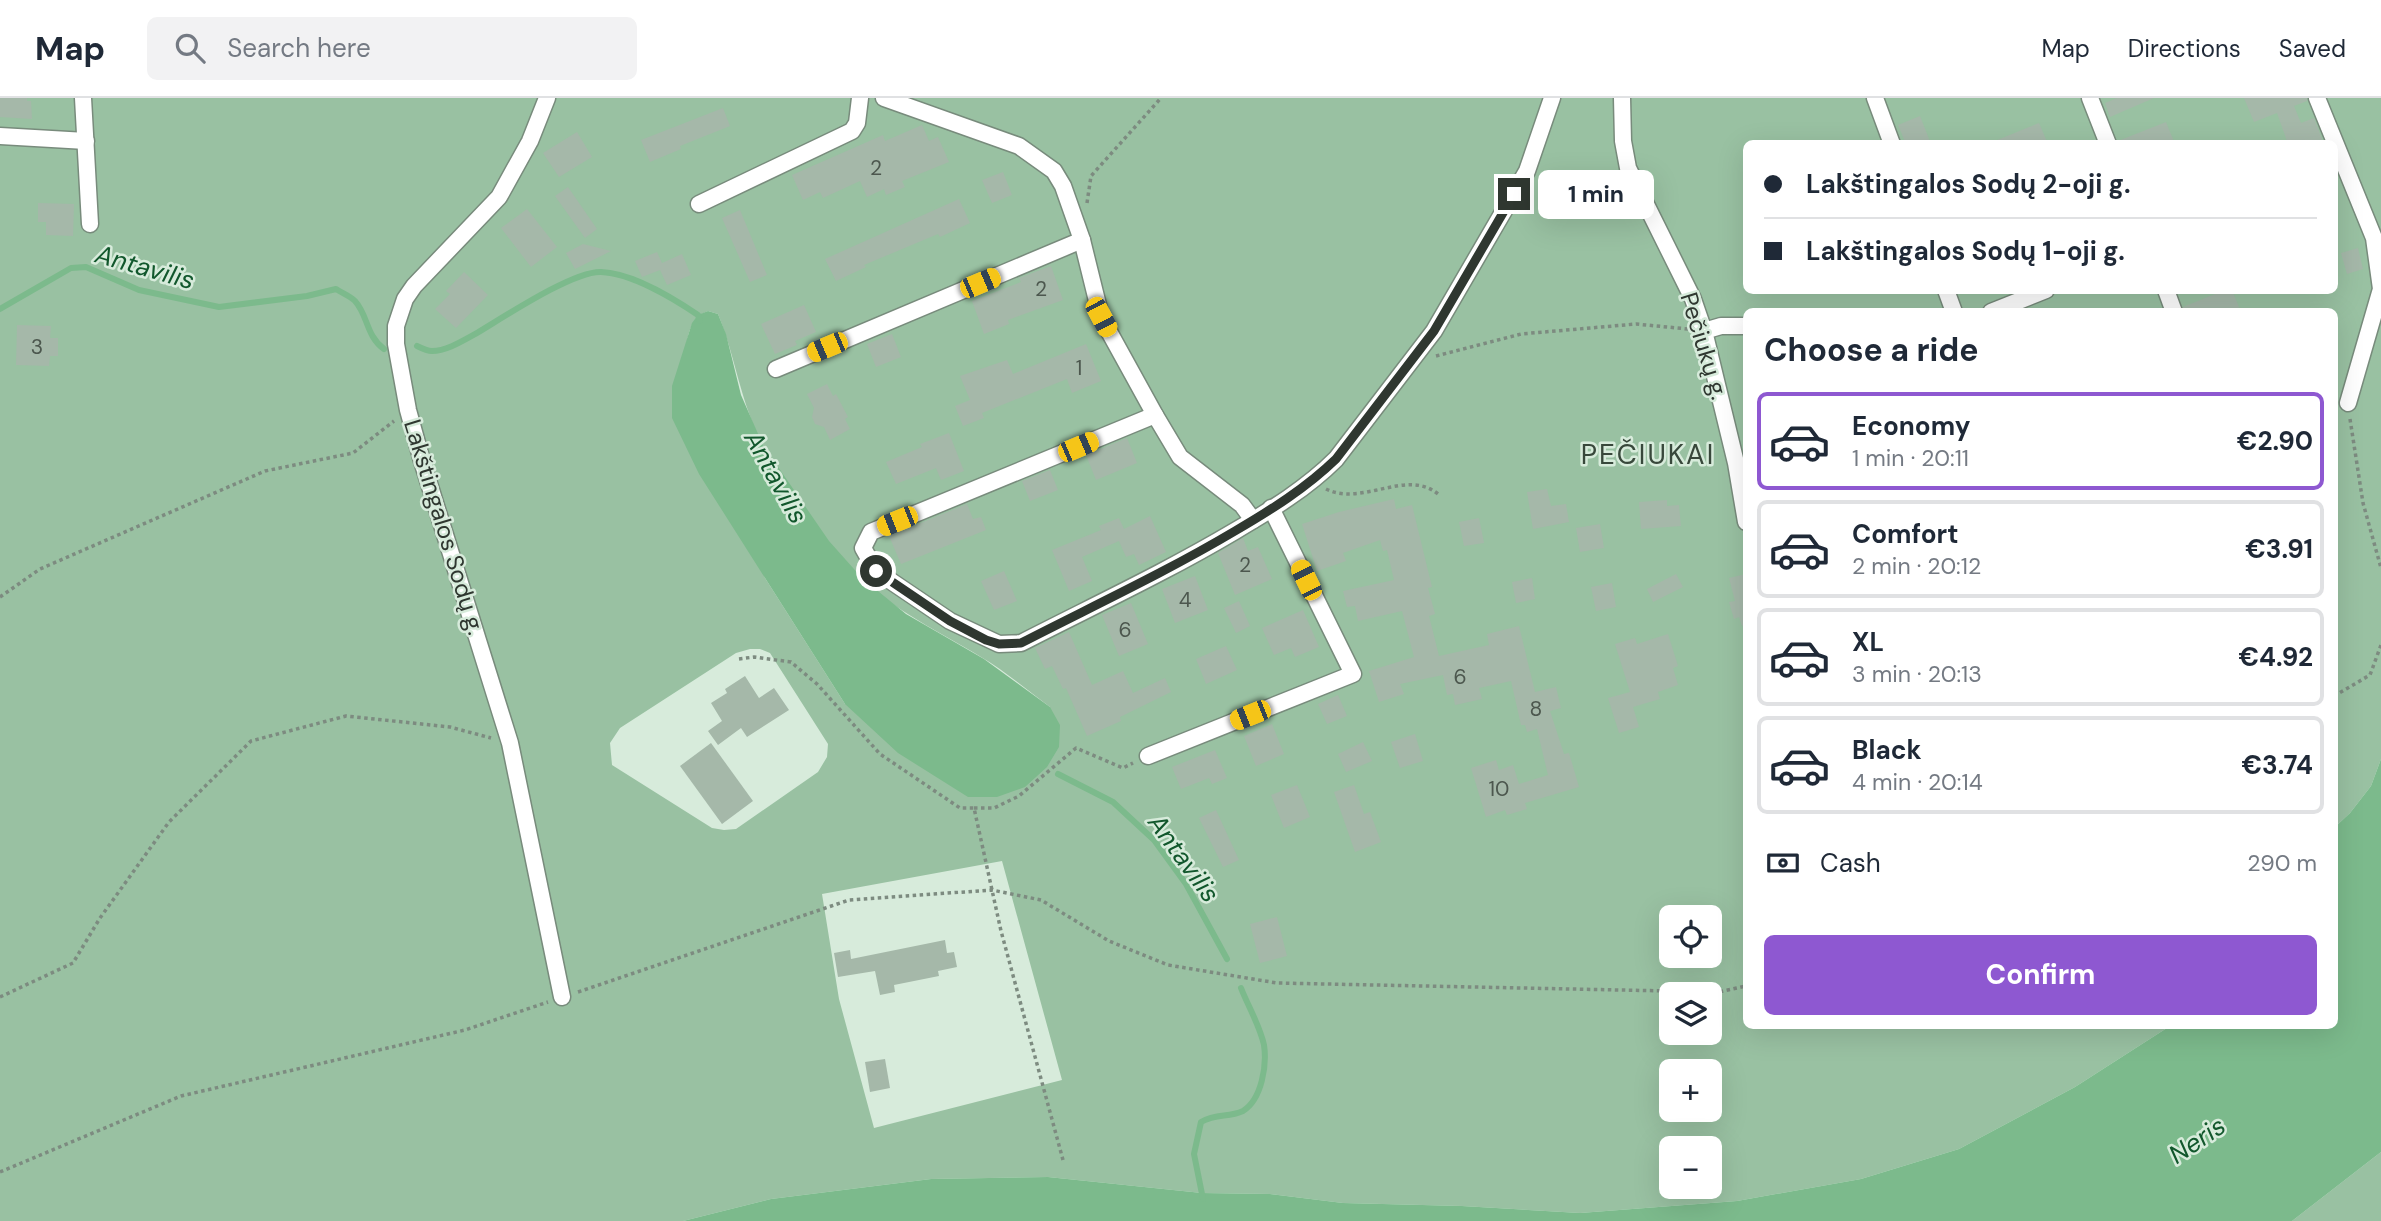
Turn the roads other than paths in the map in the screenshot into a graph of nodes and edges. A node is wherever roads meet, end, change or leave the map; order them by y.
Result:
1 (83, 98) edge
2 (547, 98) edge
3 (860, 98) edge
4 (884, 98) edge
5 (1552, 98) edge
6 (1622, 98) edge
7 (1875, 98) edge
8 (2090, 98) edge
9 (2317, 98) edge
10 (0, 136) edge
11 (1891, 140) edge
12 (2106, 140) edge
13 (2330, 140) edge
14 (86, 141) junction
15 (2340, 173) edge
16 (699, 204) dead end
17 (90, 224) dead end
18 (1082, 240) junction
19 (2036, 294) edge
20 (2001, 308) edge
21 (1743, 326) edge
22 (1704, 331) junction
23 (776, 369) dead end
24 (2348, 403) road end
25 (1155, 415) junction
26 (1743, 504) edge
27 (1271, 509) junction
28 (1253, 520) junction
29 (1147, 756) road end
30 (562, 997) road end

1 - 14 street
2 - 30 street, Lakštingalos Sodų g.
3 - 16 street
4 - 18 street
5 - 27 street
6 - 22 street, Pečiukų g.
7 - 11 street
8 - 12 street
9 - 13 street
10 - 14 street
14 - 17 street
15 - 24 street
18 - 23 street
18 - 25 street
19 - 20 street
21 - 22 street
22 - 26 street, Pečiukų g.
25 - 28 street
25 - 28 street
27 - 28 street
27 - 29 street

